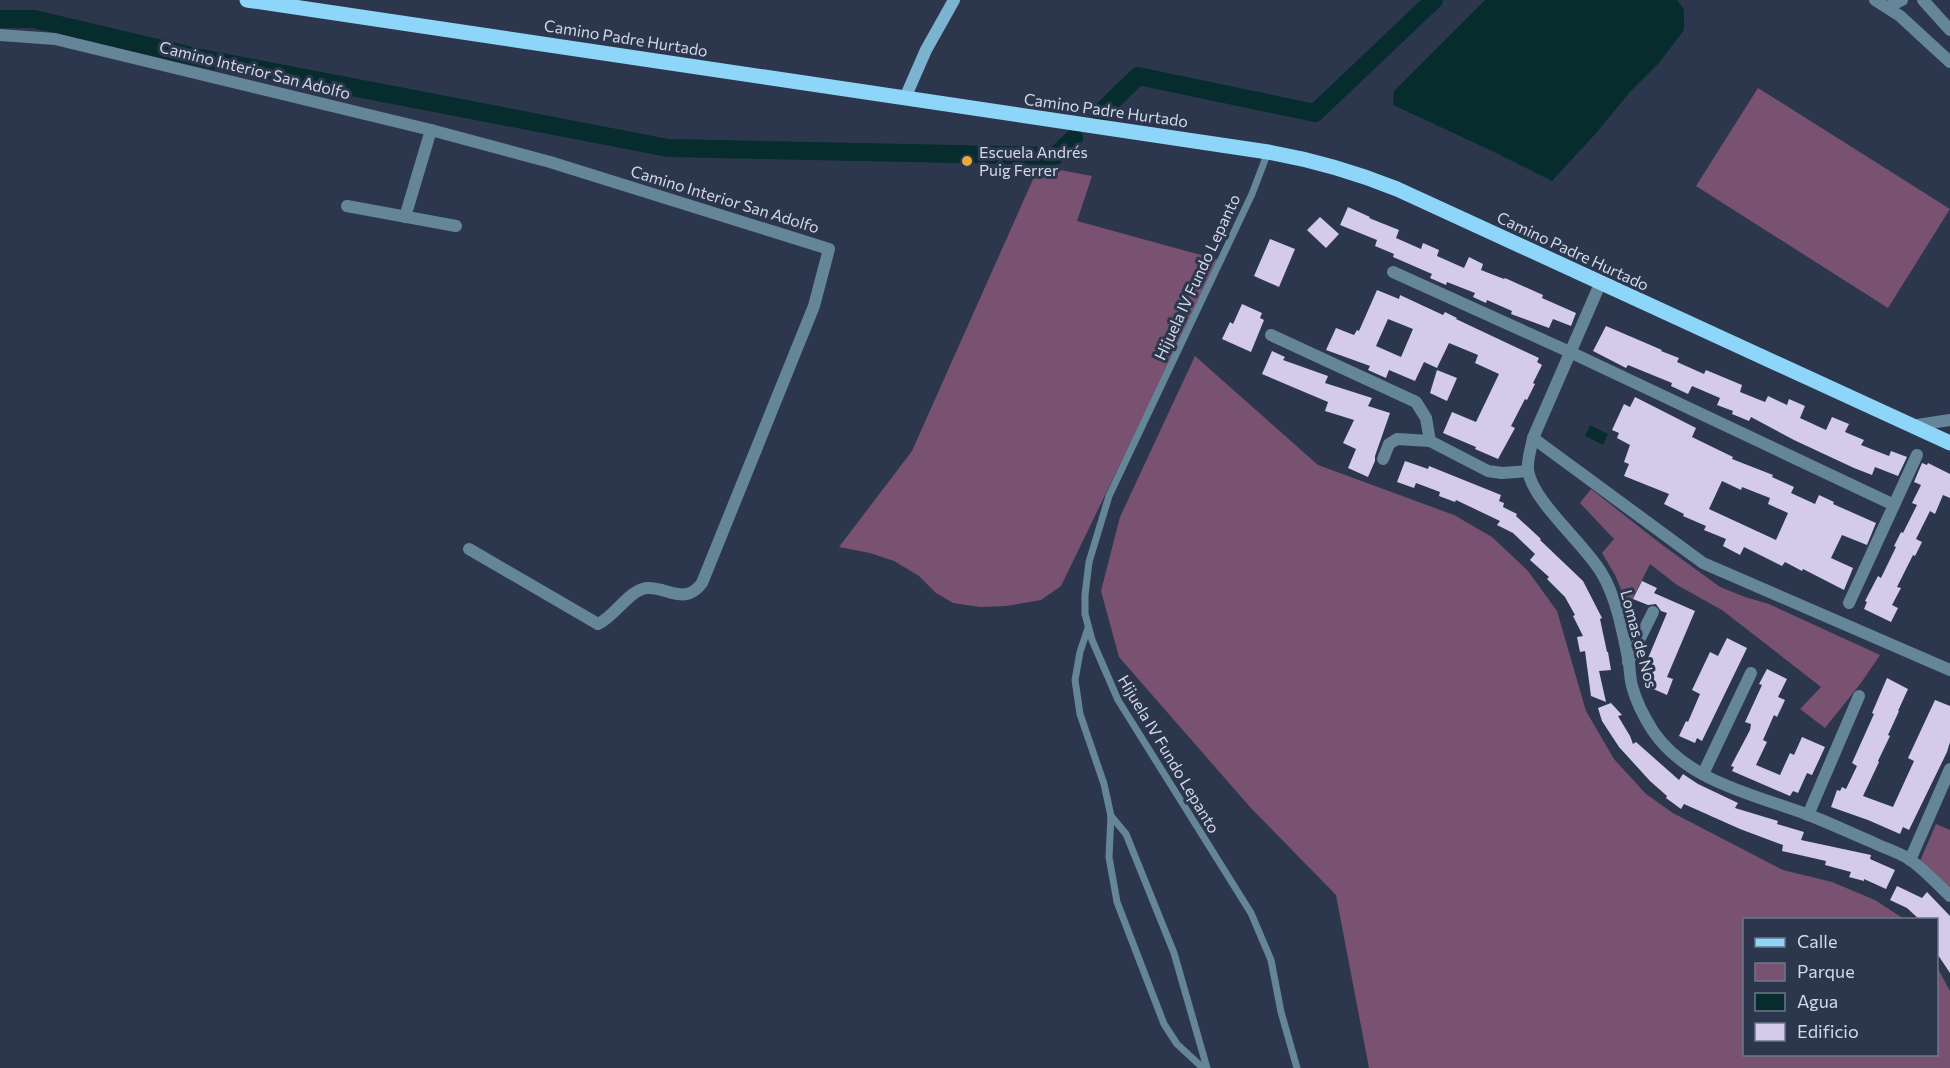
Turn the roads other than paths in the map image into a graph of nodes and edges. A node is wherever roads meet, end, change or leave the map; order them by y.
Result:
1 (247, 0) edge
2 (954, 0) edge
3 (1875, 0) edge
4 (1902, 0) edge
5 (1923, 0) edge
6 (1888, 7) junction
7 (1950, 30) edge
8 (0, 35) edge
9 (1950, 62) edge
10 (905, 98) junction
11 (431, 130) junction
12 (1268, 152) junction
13 (347, 206) dead end
14 (405, 217) junction
15 (456, 226) dead end
16 (1393, 272) dead end
17 (1600, 284) junction
18 (1272, 334) dead end
19 (1572, 353) junction
20 (1950, 420) edge
21 (1911, 426) junction
22 (1533, 438) junction
23 (1430, 441) junction
24 (1950, 443) edge
25 (1917, 455) dead end
26 (1383, 459) dead end
27 (1528, 471) junction
28 (1894, 505) junction
29 (469, 549) dead end
30 (1849, 603) dead end
31 (1653, 612) dead end
32 (1088, 626) junction
33 (1628, 662) junction
34 (1950, 670) edge
35 (1751, 673) dead end
36 (1859, 696) dead end
37 (1950, 769) edge
38 (1703, 774) junction
39 (1808, 815) junction
40 (1110, 816) junction
41 (1910, 860) junction
42 (1950, 896) edge
43 (1205, 1068) edge
44 (1297, 1068) edge

1 - 10 main road, Camino Padre Hurtado
2 - 10 main road
3 - 6 street
4 - 6 street
5 - 7 street
6 - 9 street
8 - 11 street, Camino Interior San Adolfo
10 - 12 main road, Camino Padre Hurtado
11 - 14 street
11 - 29 street, Camino Interior San Adolfo
12 - 17 main road, Camino Padre Hurtado
12 - 32 lane, Hijuela IV Fundo Lepanto
13 - 14 street
14 - 15 street
16 - 19 street
17 - 19 street
17 - 21 main road, Camino Padre Hurtado
18 - 23 street
19 - 22 street
19 - 28 street
20 - 21 street
21 - 24 main road, Camino Padre Hurtado
22 - 27 street
22 - 34 street
23 - 26 street
23 - 27 street
25 - 28 street
27 - 33 street, Lomas de Nos
28 - 30 street
31 - 33 street
32 - 40 lane
32 - 44 lane, Hijuela IV Fundo Lepanto
33 - 38 street, Lomas de Nos
35 - 38 street
36 - 39 street
37 - 41 street
38 - 39 street, Lomas de Nos
39 - 41 street, Lomas de Nos
40 - 43 lane
40 - 43 lane
41 - 42 street, Lomas de Nos

